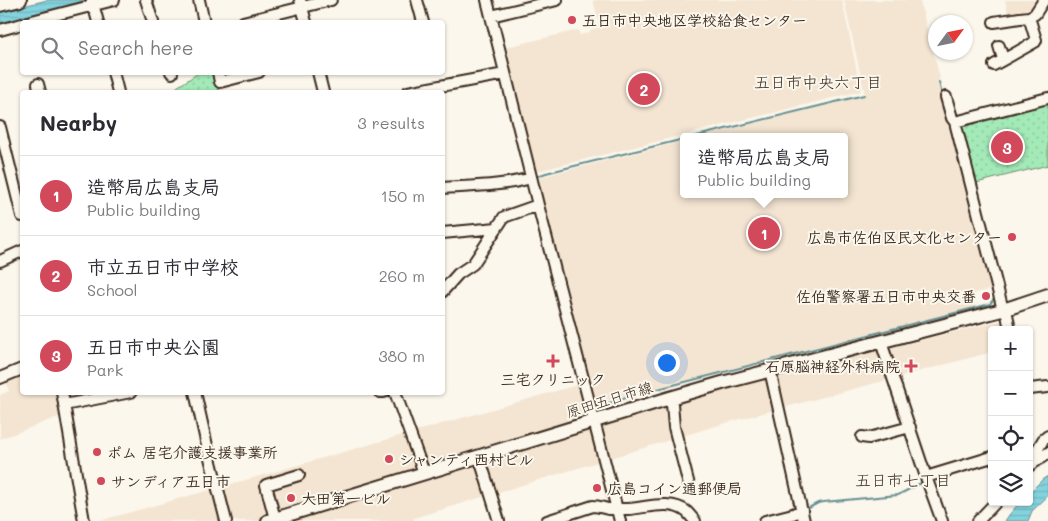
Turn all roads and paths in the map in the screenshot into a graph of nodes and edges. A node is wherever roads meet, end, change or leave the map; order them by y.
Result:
1 (20, 0) edge
2 (114, 0) edge
3 (146, 0) edge
4 (198, 0) edge
5 (331, 0) edge
6 (487, 0) edge
7 (557, 0) edge
8 (1044, 0) edge
9 (420, 1) edge
10 (93, 3) edge
11 (301, 4) edge
12 (0, 5) edge
13 (491, 16) junction
14 (1030, 17) junction
15 (35, 20) edge
16 (97, 20) edge
17 (152, 20) edge
18 (203, 20) edge
19 (250, 20) edge
20 (305, 20) edge
21 (423, 20) edge
22 (994, 22) dead end
23 (20, 25) edge
24 (0, 30) edge
25 (999, 46) dead end
26 (1003, 59) junction
27 (994, 64) dead end
28 (505, 74) junction
29 (114, 75) edge
30 (219, 75) edge
31 (247, 75) edge
32 (319, 75) edge
33 (118, 90) edge
34 (322, 90) edge
35 (423, 90) edge
36 (946, 97) dead end
37 (1048, 98) edge
38 (955, 122) junction
39 (0, 127) edge
40 (2, 144) edge
41 (531, 178) junction
42 (445, 188) edge
43 (538, 204) junction
44 (20, 209) edge
45 (497, 228) junction
46 (445, 232) edge
47 (20, 252) edge
48 (0, 261) edge
49 (445, 289) edge
50 (1048, 295) edge
51 (1005, 310) junction
52 (1009, 326) edge
53 (882, 342) junction
54 (20, 370) edge
55 (770, 370) junction
56 (0, 378) edge
57 (1048, 387) edge
58 (1033, 389) edge
59 (62, 395) edge
60 (116, 395) edge
61 (196, 395) edge
62 (396, 395) edge
63 (670, 398) junction
64 (64, 405) junction
65 (593, 421) junction
66 (910, 427) junction
67 (1048, 436) edge
68 (862, 437) dead end
69 (1048, 453) edge
70 (1033, 455) edge
71 (479, 456) junction
72 (1033, 456) edge
73 (988, 458) edge
74 (424, 473) junction
75 (299, 475) dead end
76 (926, 476) junction
77 (689, 486) dead end
78 (992, 506) edge
79 (616, 509) junction
80 (802, 510) junction
81 (277, 519) edge
82 (84, 521) edge
83 (226, 521) edge
84 (499, 521) edge
85 (546, 521) edge
86 (620, 521) edge
87 (695, 521) edge
88 (766, 521) edge
89 (804, 521) edge
90 (942, 521) edge
91 (978, 521) edge

1 - 12 main road
2 - 10 street
3 - 17 street
4 - 18 street
5 - 11 street
6 - 13 street
7 - 13 street
8 - 14 street
9 - 21 street
10 - 15 street
10 - 16 street
11 - 19 street
11 - 20 street
13 - 28 street
14 - 22 street
14 - 26 street
23 - 24 street
25 - 26 street
26 - 27 street
28 - 35 street
28 - 41 street
29 - 33 street
30 - 31 street
32 - 34 street
36 - 38 street
37 - 38 street
38 - 51 street
39 - 40 street
40 - 44 street
41 - 42 street
41 - 43 street
43 - 45 street
43 - 65 street
45 - 46 street
45 - 49 street
47 - 48 street
50 - 51 main road, 原田五日市線
51 - 52 street
51 - 53 main road, 原田五日市線
53 - 55 main road, 原田五日市線
53 - 66 street
54 - 56 street
55 - 63 main road, 原田五日市線
55 - 80 street
57 - 58 street
59 - 64 street
60 - 64 street
61 - 83 street
62 - 74 street
63 - 65 main road, 原田五日市線
63 - 77 street
64 - 82 street
65 - 71 main road, 原田五日市線
65 - 79 street
66 - 68 street
66 - 76 street
67 - 70 street
69 - 72 street
71 - 74 main road, 原田五日市線
71 - 84 street
73 - 76 street
74 - 81 main road, 原田五日市線
75 - 81 street
76 - 90 street
78 - 91 street
79 - 85 street
79 - 86 street
79 - 87 street
80 - 88 street
80 - 89 street

